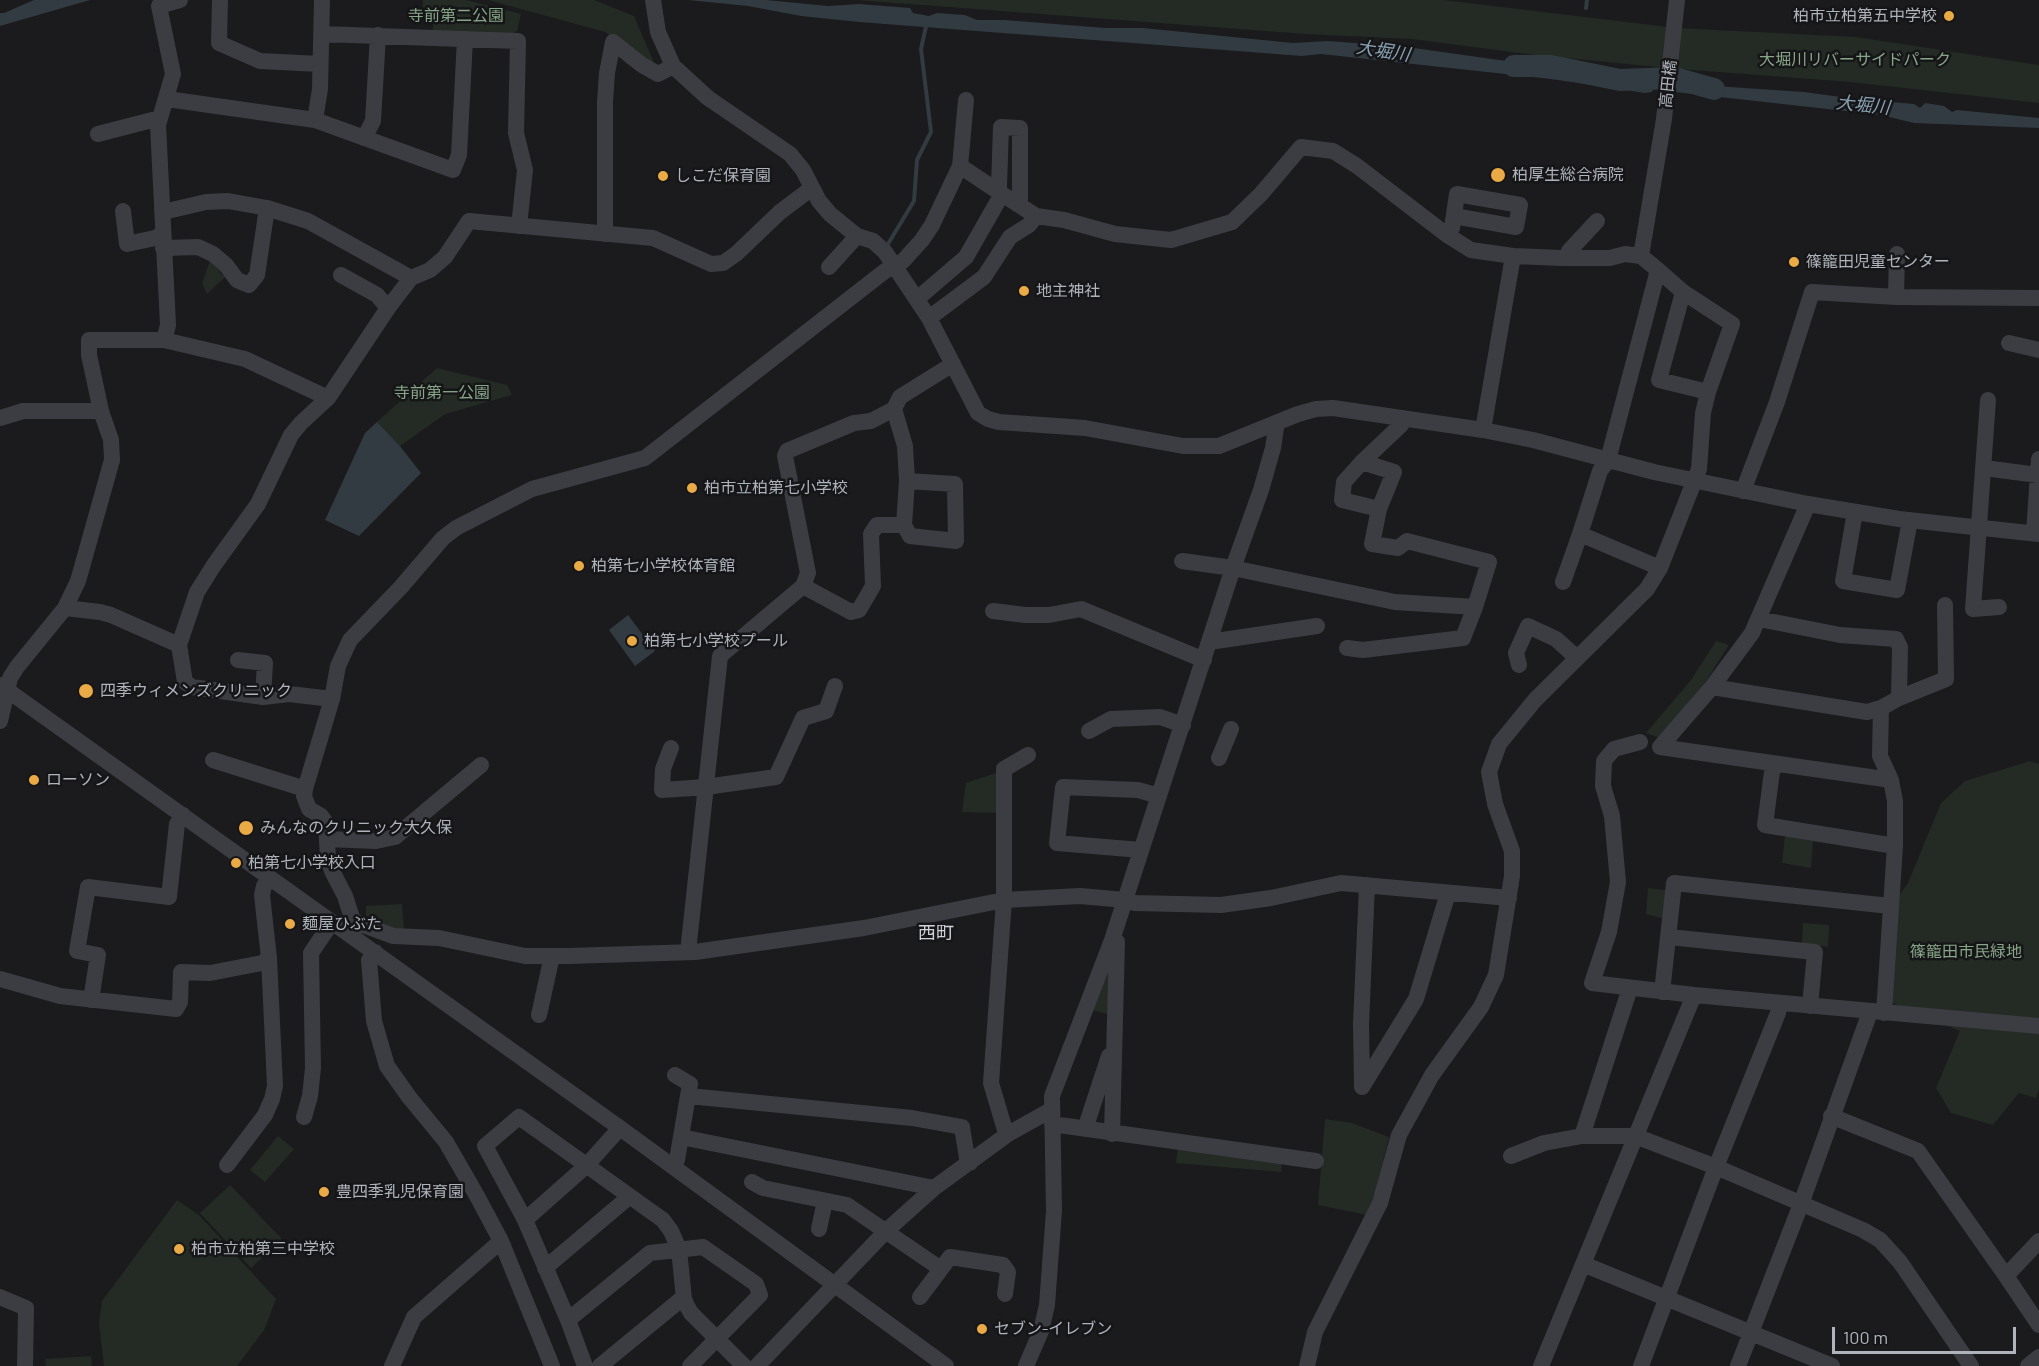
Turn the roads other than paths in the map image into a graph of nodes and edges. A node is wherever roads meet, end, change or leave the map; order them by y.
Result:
1 (180, 0) edge
2 (220, 0) edge
3 (322, 0) edge
4 (1677, 0) edge
5 (653, 6) edge
6 (322, 34) junction
7 (378, 35) junction
8 (465, 39) junction
9 (320, 64) junction
10 (673, 66) junction
11 (167, 99) junction
12 (966, 100) dead end
13 (160, 118) junction
14 (315, 120) junction
15 (98, 134) dead end
16 (364, 138) junction
17 (960, 166) junction
18 (812, 188) junction
19 (999, 192) junction
20 (1017, 204) junction
21 (267, 208) junction
22 (123, 211) dead end
23 (163, 212) junction
24 (1036, 216) junction
25 (1454, 216) dead end
26 (1597, 220) dead end
27 (519, 226) junction
28 (605, 234) junction
29 (1447, 235) junction
30 (857, 236) junction
31 (163, 241) junction
32 (1897, 254) dead end
33 (1513, 256) junction
34 (1641, 256) junction
35 (1569, 258) junction
36 (894, 265) junction
37 (829, 267) dead end
38 (1658, 270) junction
39 (341, 275) dead end
40 (411, 278) junction
41 (1683, 292) junction
42 (1896, 297) junction
43 (2039, 298) edge
44 (917, 299) junction
45 (388, 308) junction
46 (929, 318) junction
47 (164, 340) junction
48 (2009, 343) dead end
49 (2039, 350) edge
50 (953, 364) junction
51 (1708, 392) junction
52 (328, 398) junction
53 (1988, 400) dead end
54 (894, 409) junction
55 (101, 411) junction
56 (0, 418) edge
57 (1402, 418) junction
58 (1274, 424) junction
59 (1483, 430) junction
60 (1608, 460) junction
61 (1362, 462) junction
62 (2038, 467) edge
63 (1984, 468) junction
64 (1695, 479) junction
65 (907, 481) junction
66 (1743, 491) junction
67 (1808, 504) junction
68 (1379, 509) junction
69 (1855, 512) junction
70 (1910, 520) junction
71 (904, 525) junction
72 (1978, 527) junction
73 (1580, 534) junction
74 (2036, 534) edge
75 (1182, 561) dead end
76 (1233, 568) junction
77 (1660, 568) junction
78 (1563, 582) dead end
79 (803, 586) junction
80 (1945, 605) dead end
81 (1475, 607) junction
82 (1999, 607) dead end
83 (65, 608) junction
84 (993, 611) dead end
85 (1759, 619) junction
86 (1317, 626) dead end
87 (1211, 640) junction
88 (179, 645) junction
89 (1347, 648) dead end
90 (1576, 658) junction
91 (238, 660) dead end
92 (1204, 660) junction
93 (1519, 665) dead end
94 (835, 686) dead end
95 (3, 687) edge
96 (1712, 687) junction
97 (263, 697) junction
98 (1899, 698) junction
99 (332, 699) junction
100 (1881, 708) junction
101 (0, 721) edge
102 (1183, 725) junction
103 (1232, 729) dead end
104 (1089, 731) dead end
105 (1640, 742) dead end
106 (671, 748) dead end
107 (1028, 755) dead end
108 (1219, 759) dead end
109 (213, 760) dead end
110 (1773, 764) junction
111 (481, 765) dead end
112 (1891, 780) junction
113 (706, 787) junction
114 (304, 789) junction
115 (1159, 796) junction
116 (183, 815) junction
117 (328, 839) junction
118 (1895, 846) junction
119 (1142, 850) junction
120 (270, 878) junction
121 (1367, 885) junction
122 (1448, 893) junction
123 (1509, 898) junction
124 (1004, 900) junction
125 (1125, 900) junction
126 (1890, 906) junction
127 (332, 922) junction
128 (352, 928) junction
129 (1669, 937) junction
130 (1112, 940) junction
131 (375, 952) junction
132 (688, 952) junction
133 (552, 956) junction
134 (269, 958) junction
135 (0, 979) edge
136 (1630, 988) junction
137 (1662, 992) junction
138 (1694, 995) junction
139 (91, 1000) junction
140 (1779, 1003) junction
141 (1810, 1006) junction
142 (1877, 1012) junction
143 (539, 1015) dead end
144 (2039, 1026) edge
145 (1115, 1038) junction
146 (675, 1075) dead end
147 (689, 1096) junction
148 (1831, 1116) junction
149 (304, 1117) dead end
150 (1051, 1117) junction
151 (620, 1128) junction
152 (1085, 1129) junction
153 (1008, 1134) junction
154 (1112, 1134) junction
155 (1582, 1136) junction
156 (1635, 1136) junction
157 (681, 1137) junction
158 (1511, 1156) dead end
159 (1316, 1161) dead end
160 (970, 1163) junction
161 (227, 1165) dead end
162 (586, 1166) junction
163 (672, 1166) junction
164 (1716, 1167) junction
165 (752, 1182) dead end
166 (934, 1188) junction
167 (629, 1197) junction
168 (825, 1201) junction
169 (1801, 1204) junction
170 (525, 1220) junction
171 (819, 1229) dead end
172 (886, 1231) junction
173 (501, 1241) junction
174 (2039, 1242) edge
175 (679, 1249) junction
176 (1583, 1264) junction
177 (545, 1268) junction
178 (940, 1269) junction
179 (2006, 1275) junction
180 (835, 1285) junction
181 (1005, 1294) dead end
182 (0, 1297) edge
183 (920, 1297) dead end
184 (684, 1299) junction
185 (1667, 1299) junction
186 (568, 1320) junction
187 (2039, 1325) edge
188 (1751, 1333) junction
189 (716, 1339) junction
190 (2039, 1357) edge
191 (25, 1366) edge
192 (392, 1366) edge
193 (552, 1366) edge
194 (585, 1366) edge
195 (600, 1366) edge
196 (690, 1366) edge
197 (744, 1366) edge
198 (757, 1366) edge
199 (946, 1366) edge
200 (1026, 1366) edge
201 (1307, 1366) edge
202 (1541, 1366) edge
203 (1641, 1366) edge
204 (1737, 1366) edge
205 (1832, 1366) edge
206 (1971, 1366) edge
207 (2028, 1366) edge

1 - 11 street
2 - 9 street
3 - 6 street
4 - 34 street, 高田橋
5 - 10 street
6 - 7 street
6 - 9 street
7 - 8 street
7 - 16 street
8 - 16 street
8 - 27 street
9 - 14 street
10 - 18 street
10 - 28 street
11 - 13 street
11 - 14 street
12 - 17 street
13 - 15 street
13 - 23 street
14 - 16 street
17 - 19 street
17 - 36 street
18 - 28 street
18 - 30 street
19 - 20 street
19 - 20 street
19 - 44 street
20 - 24 street
21 - 23 street
21 - 31 street
21 - 40 street
22 - 31 street
23 - 31 street
24 - 29 street
24 - 46 street
25 - 29 street
26 - 35 street
27 - 28 street
27 - 40 street
29 - 33 street
30 - 36 street
30 - 37 street
31 - 47 street
32 - 42 street
33 - 35 street
33 - 59 street
34 - 35 street
34 - 38 street
36 - 44 street
36 - 99 street
38 - 41 street
38 - 60 street
39 - 45 street
40 - 45 street
41 - 51 street
41 - 51 street
42 - 43 street
42 - 66 street
44 - 46 street
45 - 52 street
46 - 50 street
47 - 52 street
47 - 55 street
48 - 49 street
50 - 54 street
50 - 58 street
51 - 64 street
52 - 88 street
53 - 63 street
54 - 65 street
54 - 79 street
55 - 56 street
55 - 83 street
57 - 58 street
57 - 59 street
57 - 61 street
58 - 76 street
59 - 60 street
60 - 64 street
60 - 73 street
61 - 68 street
61 - 68 street
62 - 63 street
62 - 74 street
63 - 72 street
64 - 66 street
64 - 77 street
65 - 71 street
65 - 71 street
66 - 67 street
67 - 69 street
67 - 85 street
68 - 81 street
69 - 70 street
69 - 70 street
70 - 72 street
71 - 79 street
72 - 74 street
72 - 82 street
73 - 77 street
73 - 78 street
75 - 76 street
76 - 81 street
76 - 87 street
77 - 90 street
79 - 113 street
80 - 98 street
81 - 89 street
83 - 88 street
83 - 95 street
84 - 92 street
85 - 96 street
85 - 98 street
86 - 87 street
87 - 92 street
88 - 97 street
90 - 93 street
90 - 123 street
91 - 97 street
92 - 102 street
94 - 113 street
95 - 101 street
95 - 116 street
96 - 100 street
96 - 110 street
97 - 99 street
98 - 100 street
99 - 114 street
100 - 112 street
102 - 104 street
102 - 115 street
103 - 108 street
105 - 136 street
106 - 113 street
107 - 124 street
109 - 114 street
110 - 112 street
110 - 118 street
111 - 117 street
112 - 118 street
113 - 132 street
114 - 117 street
115 - 119 street
115 - 119 street
116 - 120 street
116 - 139 street
117 - 128 street
118 - 126 street
119 - 125 street
120 - 127 street
120 - 134 street
121 - 122 street
121 - 122 street
121 - 125 street
122 - 123 street
123 - 201 street
124 - 125 street
124 - 132 street
124 - 153 street
125 - 130 street
126 - 129 street
126 - 142 street
127 - 128 street
127 - 149 street
128 - 131 street
128 - 133 street
129 - 137 street
129 - 141 street
130 - 145 street
130 - 150 street
131 - 151 street
131 - 173 street
132 - 133 street
133 - 143 street
134 - 139 street
134 - 161 street
135 - 139 street
136 - 137 street
136 - 155 street
137 - 138 street
138 - 140 street
138 - 156 street
140 - 141 street
140 - 164 street
141 - 142 street
142 - 144 street
142 - 148 street
145 - 152 street
145 - 154 street
146 - 147 street
147 - 157 street
147 - 160 street
148 - 169 street
148 - 179 street
150 - 152 street
150 - 153 street
150 - 200 street
151 - 162 street
151 - 163 street
152 - 154 street
153 - 160 street
154 - 159 street
155 - 156 street
155 - 158 street
156 - 164 street
156 - 176 street
157 - 163 street
157 - 166 street
160 - 166 street
162 - 167 street
162 - 170 street
162 - 170 street
163 - 180 street
164 - 169 street
164 - 185 street
165 - 168 street
166 - 172 street
167 - 175 street
167 - 177 street
168 - 171 street
168 - 172 street
169 - 188 street
169 - 206 street
170 - 177 street
172 - 178 street
172 - 180 street
173 - 192 street
173 - 193 street
174 - 179 street
175 - 184 street
175 - 186 street
175 - 189 street
176 - 185 street
176 - 202 street
177 - 186 street
178 - 181 street
178 - 183 street
179 - 187 street
180 - 198 street
180 - 199 street
182 - 191 street
184 - 189 street
184 - 195 street
185 - 188 street
185 - 203 street
186 - 194 street
188 - 204 street
188 - 205 street
189 - 196 street
189 - 197 street
190 - 207 street

